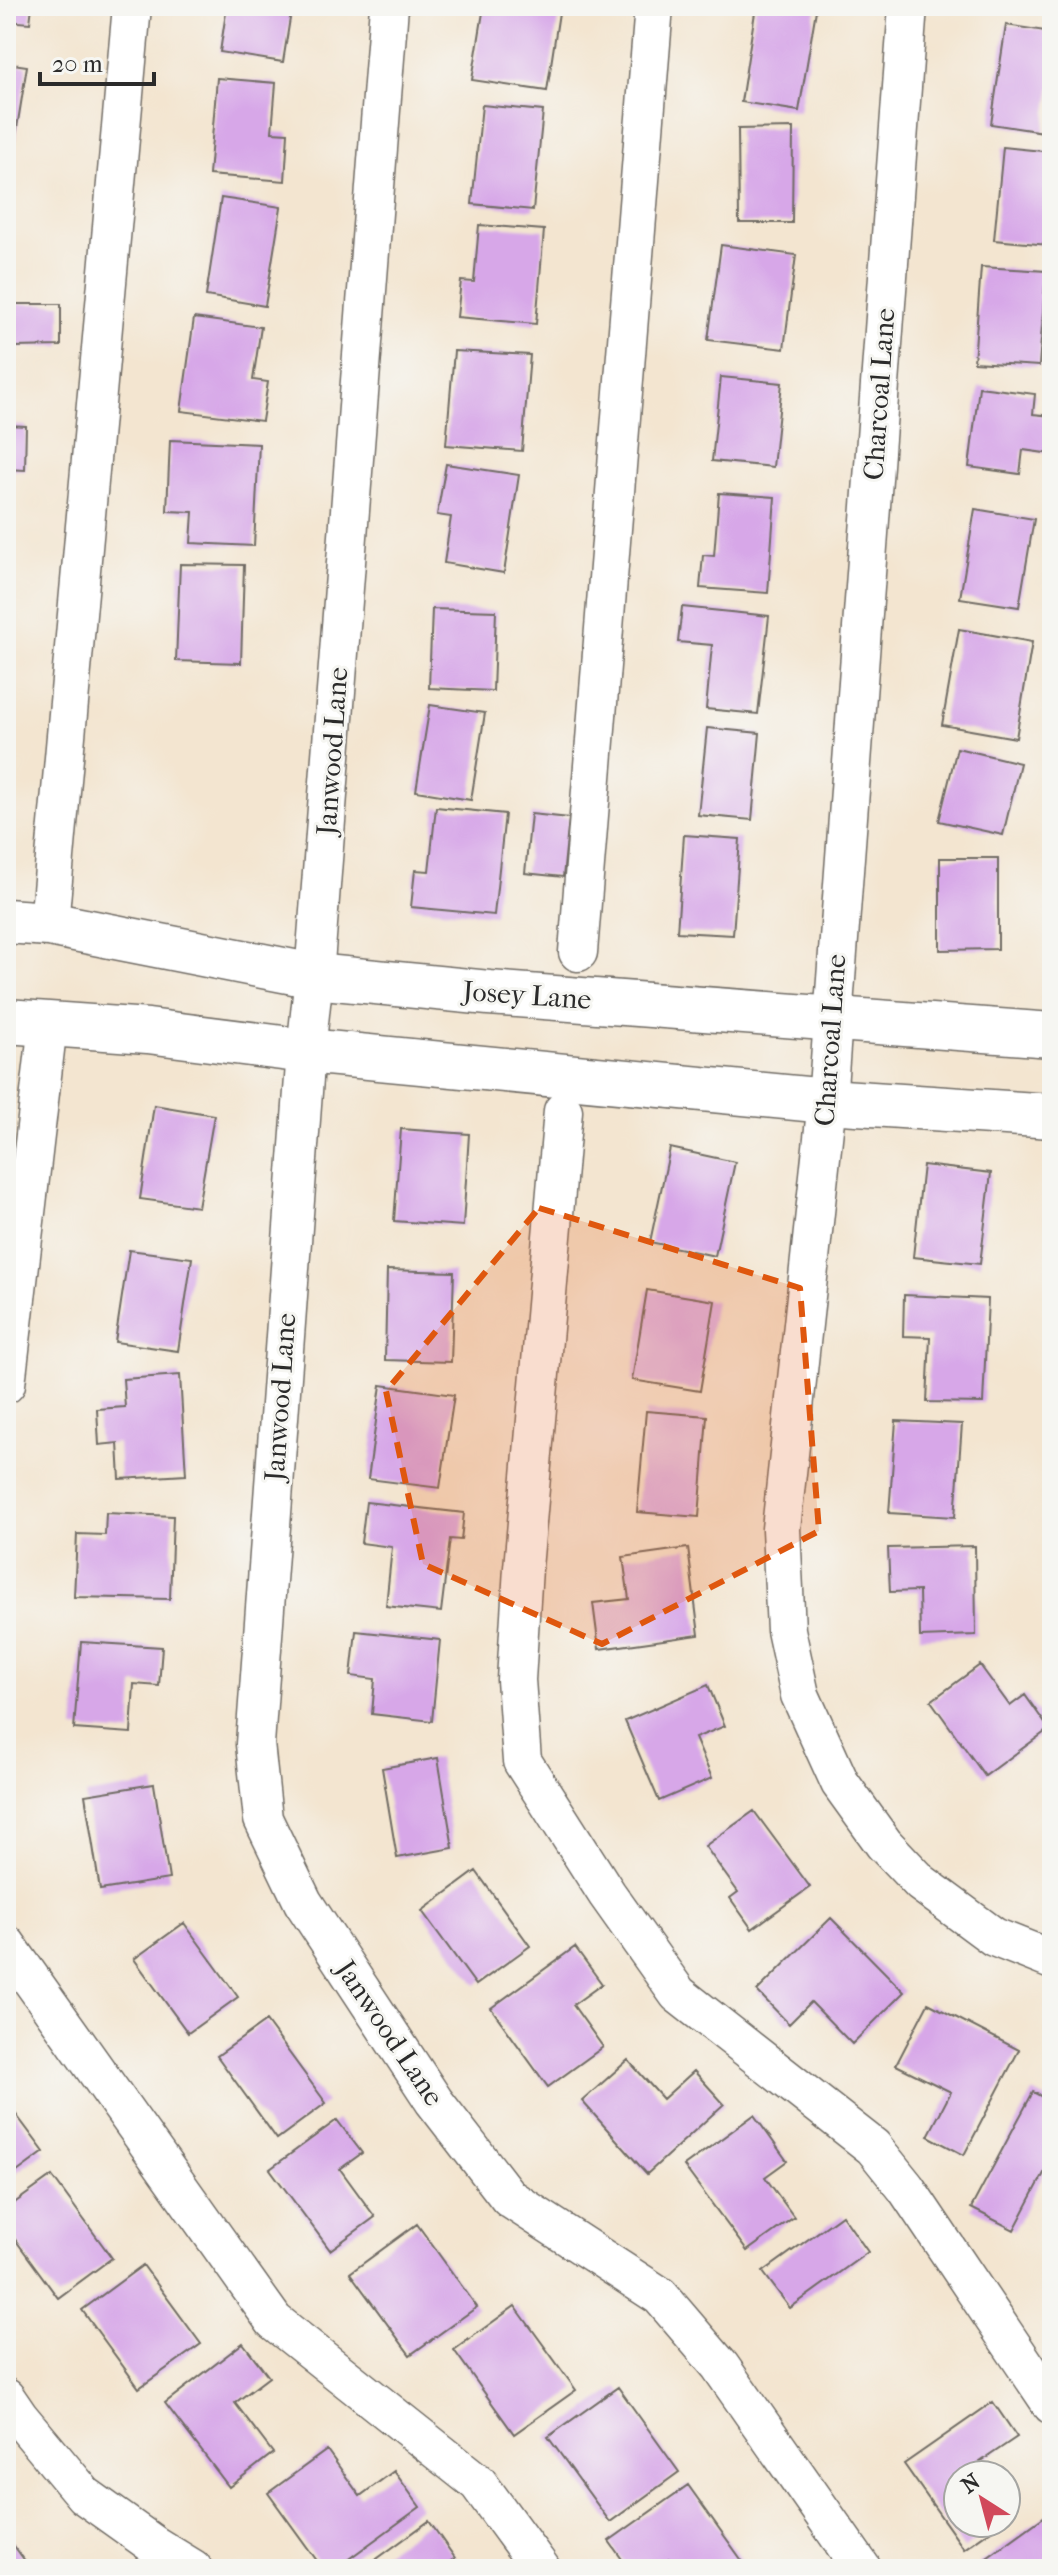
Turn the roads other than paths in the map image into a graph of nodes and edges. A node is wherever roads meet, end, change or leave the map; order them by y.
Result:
1 (132, 6) edge
2 (389, 6) edge
3 (654, 6) edge
4 (908, 6) edge
5 (6, 921) edge
6 (49, 924) junction
7 (578, 952) dead end
8 (314, 976) junction
9 (832, 1017) junction
10 (27, 1022) edge
11 (1052, 1035) edge
12 (306, 1051) junction
13 (827, 1101) junction
14 (563, 1111) dead end
15 (1052, 1116) edge
16 (6, 1384) edge
17 (6, 1944) edge
18 (1052, 1960) edge
19 (6, 2398) edge
20 (1052, 2405) edge
21 (193, 2569) edge
22 (541, 2569) edge
23 (862, 2569) edge

1 - 6 street
2 - 8 street, Janwood Lane
3 - 7 street
4 - 9 street, Charcoal Lane
5 - 6 main road, Josey Lane
6 - 8 main road, Josey Lane
8 - 9 main road, Josey Lane
8 - 12 street, Janwood Lane
9 - 11 main road, Josey Lane
9 - 13 street, Charcoal Lane
10 - 12 main road
10 - 16 street
12 - 13 main road
12 - 23 street, Janwood Lane
13 - 15 main road
13 - 18 street, Charcoal Lane
14 - 20 street
17 - 22 street
19 - 21 street

